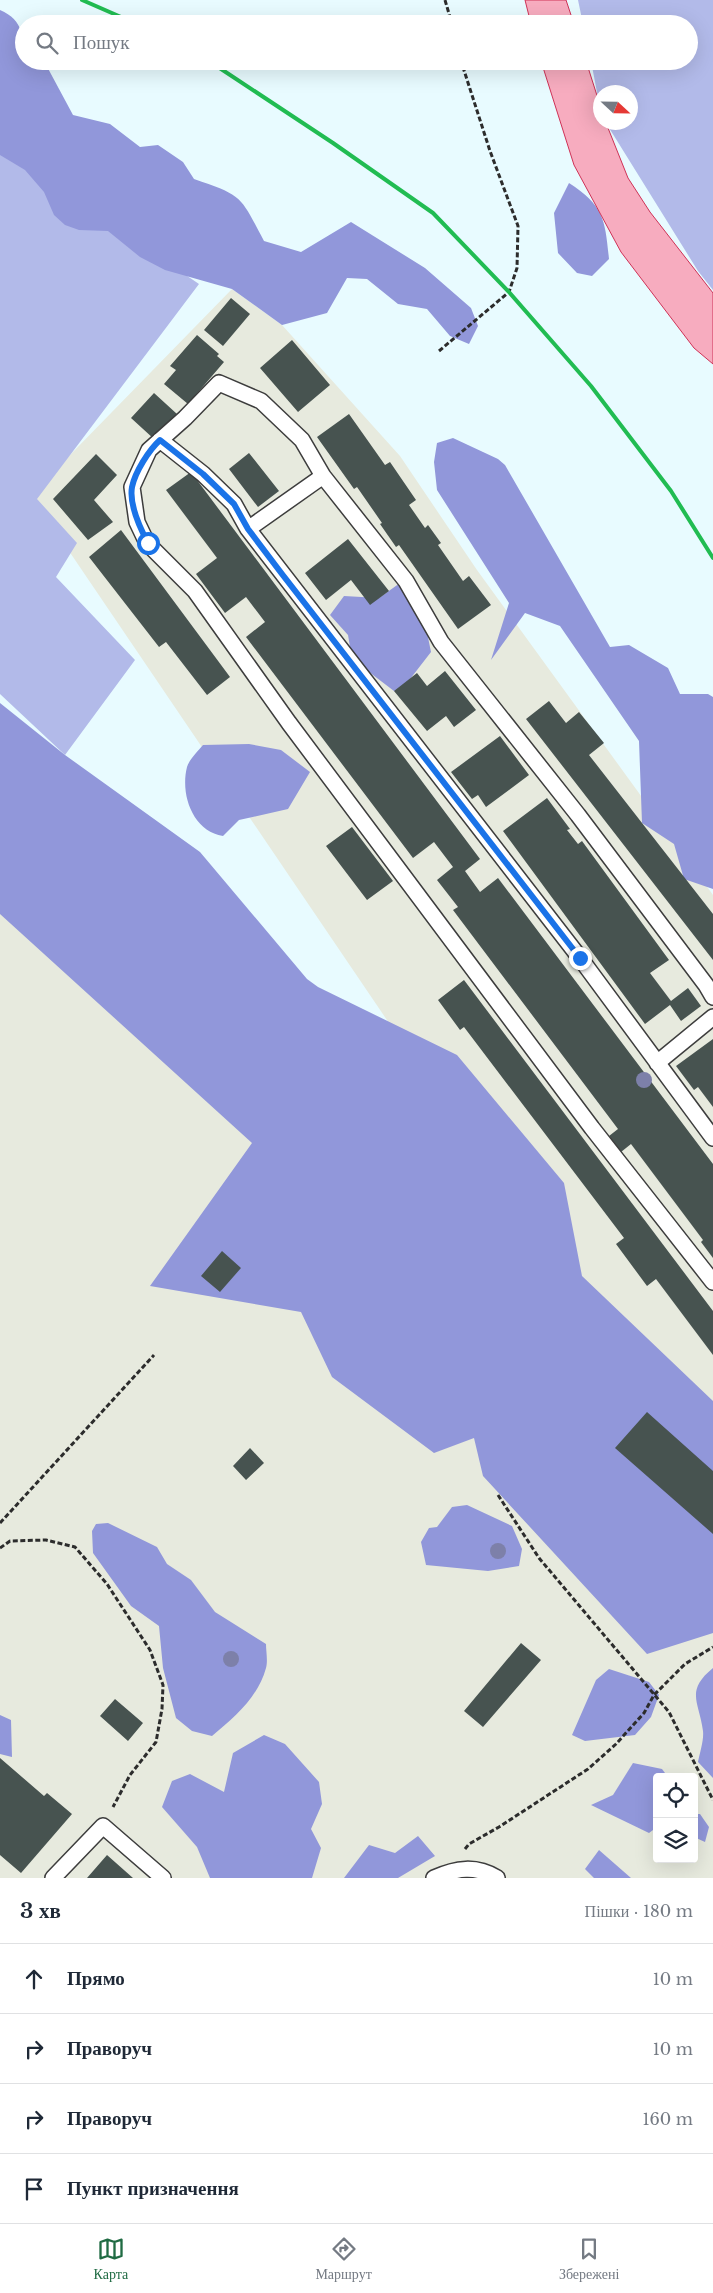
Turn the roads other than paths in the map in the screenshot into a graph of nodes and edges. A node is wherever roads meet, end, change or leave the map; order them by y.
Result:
1 (160, 440) junction
2 (323, 476) junction
3 (248, 529) junction
4 (713, 998) edge
5 (713, 1018) edge
6 (657, 1063) junction
7 (713, 1138) edge
8 (713, 1282) edge
9 (53, 1878) edge
10 (163, 1878) edge
11 (434, 1878) edge
12 (497, 1878) edge

1 - 2 lane
1 - 3 lane
1 - 8 lane
2 - 3 lane
2 - 4 lane
3 - 6 lane
5 - 6 lane
6 - 7 lane
9 - 10 lane
11 - 12 lane

